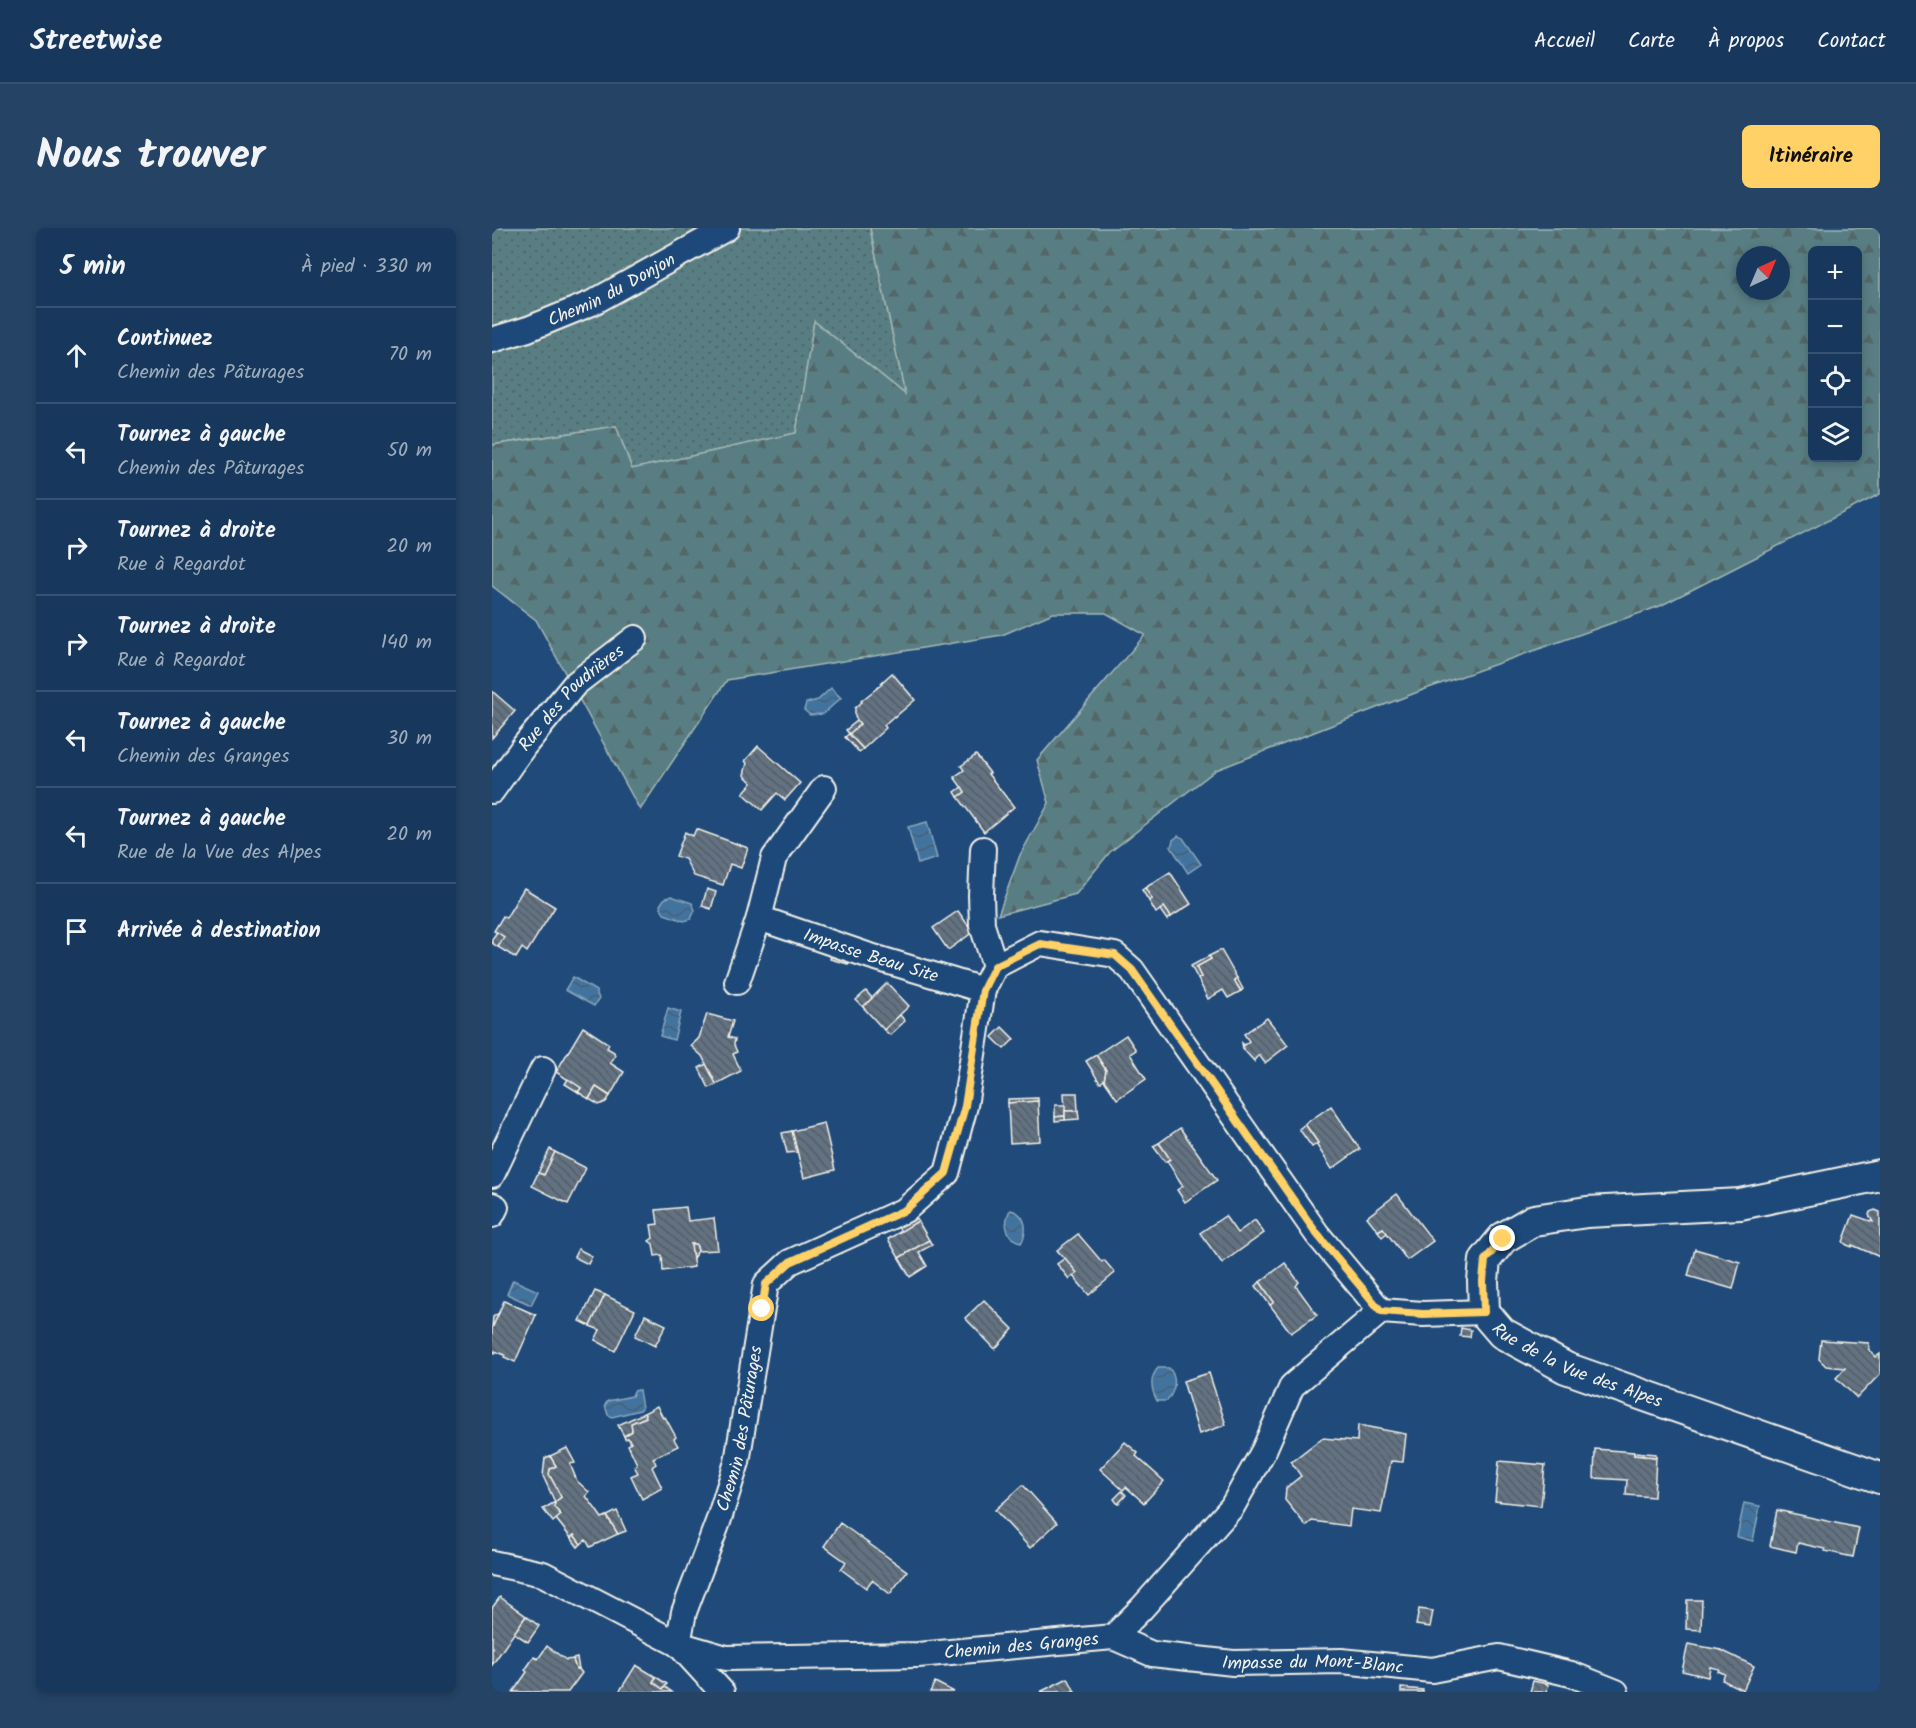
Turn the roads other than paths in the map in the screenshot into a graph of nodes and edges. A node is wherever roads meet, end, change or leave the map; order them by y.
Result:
1 (727, 228) edge
2 (492, 340) edge
3 (635, 638) dead end
4 (824, 788) dead end
5 (492, 790) edge
6 (983, 849) dead end
7 (759, 918) junction
8 (995, 966) junction
9 (737, 982) dead end
10 (983, 990) junction
11 (543, 1069) dead end
12 (1880, 1174) edge
13 (492, 1175) edge
14 (492, 1205) edge
15 (492, 1215) edge
16 (1381, 1311) junction
17 (1484, 1312) junction
18 (1880, 1478) edge
19 (492, 1563) edge
20 (1113, 1637) junction
21 (678, 1644) junction
22 (722, 1692) edge
23 (1616, 1692) edge

1 - 2 street, Chemin du Donjon
3 - 5 street, Rue des Poudrières
4 - 7 street
6 - 8 street
7 - 9 street
7 - 10 street, Impasse Beau Site
8 - 10 street, Chemin des Pâturages
8 - 16 street
10 - 21 street, Chemin des Pâturages
11 - 13 street
12 - 17 street, Rue de la Vue des Alpes
14 - 15 street
16 - 17 street
16 - 20 street, Chemin des Granges
17 - 18 street, Rue de la Vue des Alpes
19 - 21 street, Chemin des Granges
20 - 21 street, Chemin des Granges
20 - 23 street, Impasse du Mont-Blanc
21 - 22 street

